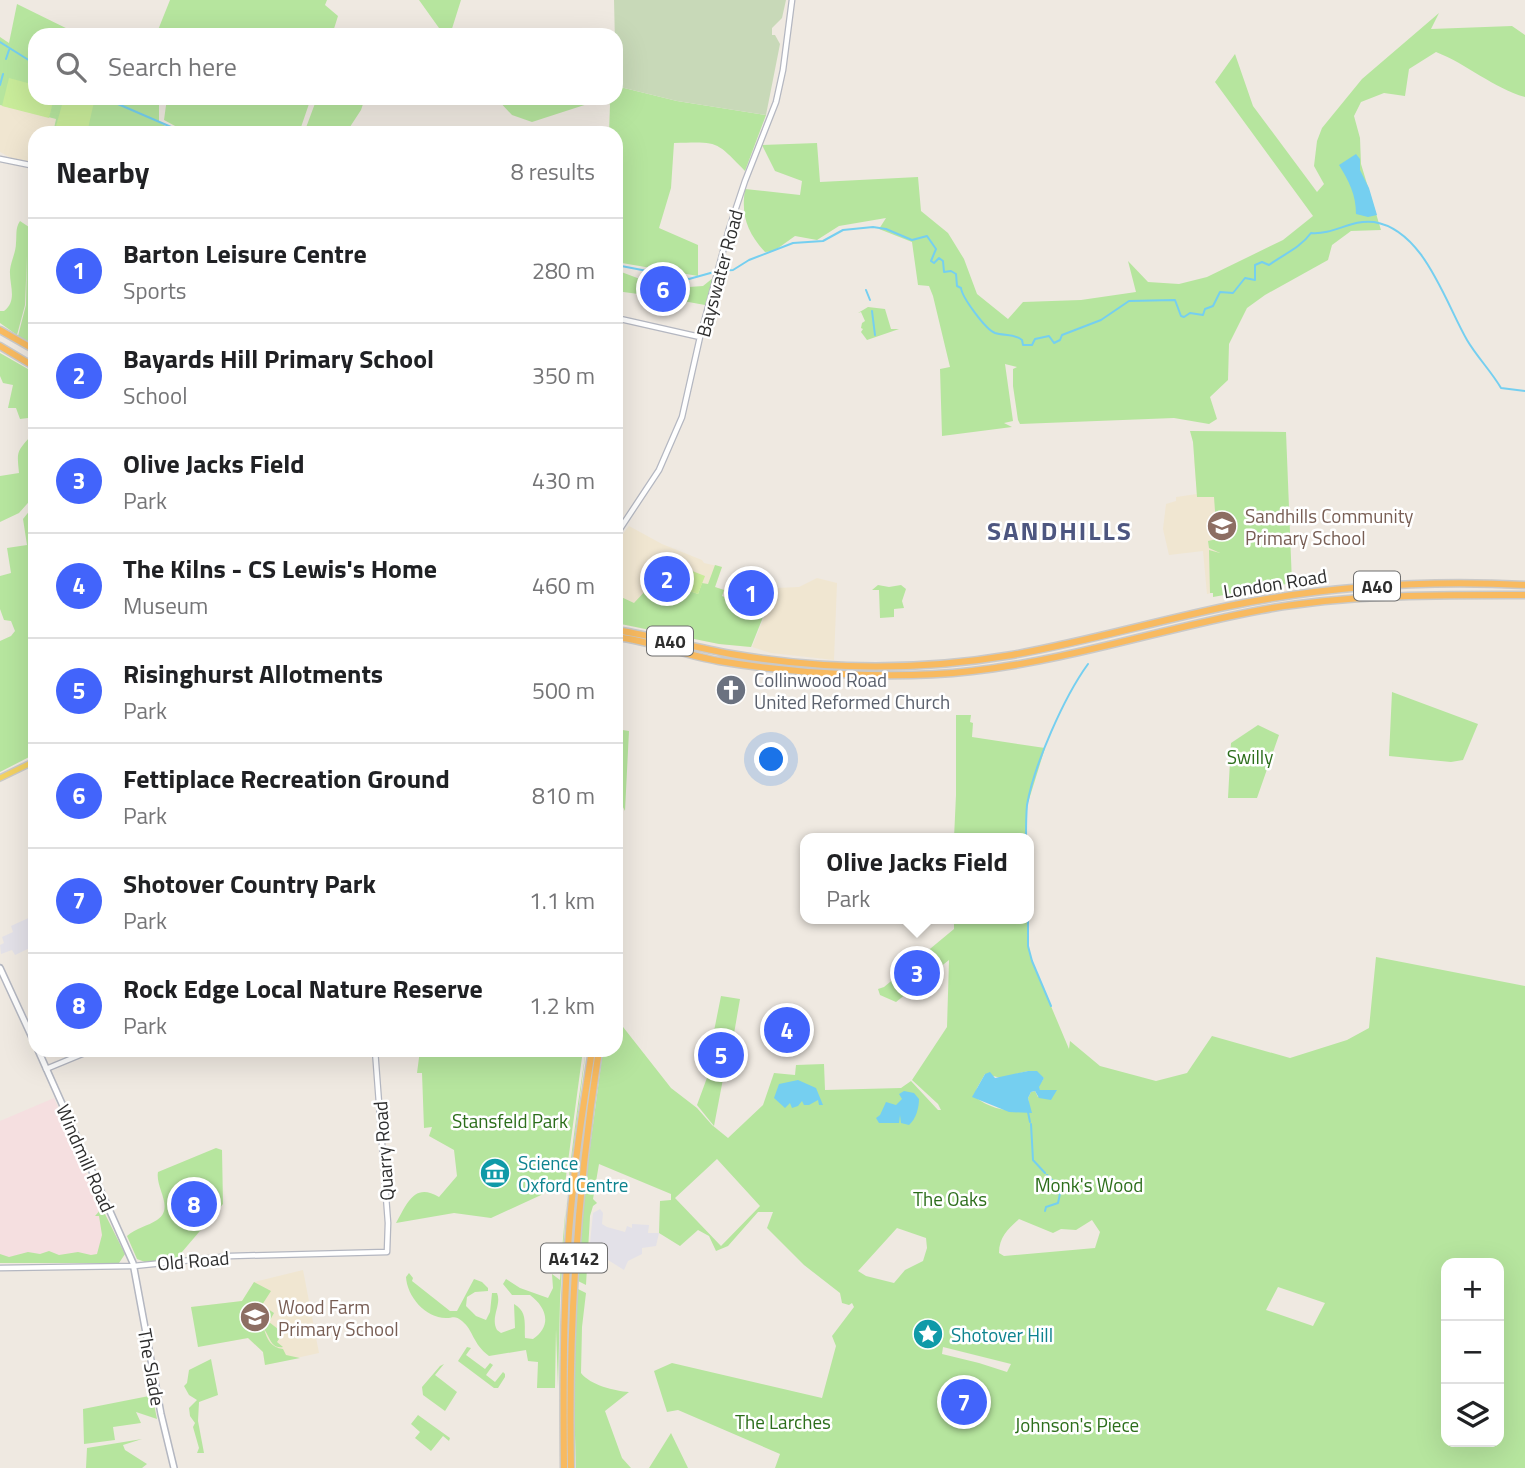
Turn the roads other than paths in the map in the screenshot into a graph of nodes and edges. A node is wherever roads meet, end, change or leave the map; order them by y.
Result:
1 (792, 0) edge
2 (0, 159) edge
3 (28, 165) edge
4 (623, 320) edge
5 (0, 330) edge
6 (700, 337) junction
7 (0, 346) edge
8 (28, 346) edge
9 (28, 363) edge
10 (623, 525) edge
11 (1525, 585) edge
12 (1525, 595) edge
13 (623, 631) edge
14 (623, 639) edge
15 (892, 670) junction
16 (28, 764) edge
17 (0, 778) edge
18 (0, 968) edge
19 (28, 1029) edge
20 (41, 1057) edge
21 (75, 1057) edge
22 (376, 1057) edge
23 (591, 1057) edge
24 (599, 1057) edge
25 (47, 1069) junction
26 (387, 1252) joint
27 (134, 1266) junction
28 (0, 1268) edge
29 (174, 1468) edge
30 (564, 1468) edge
31 (571, 1468) edge

1 - 6 street, Bayswater Road
2 - 3 street
4 - 6 street
5 - 8 highway
6 - 10 street, Bayswater Road
7 - 9 highway
11 - 15 highway, London Road / A40
12 - 15 highway, London Road / A40
13 - 15 highway, A40
14 - 15 highway, A40
16 - 17 main road
18 - 19 main road
20 - 25 main road, Windmill Road
21 - 25 street
22 - 26 street, Quarry Road
23 - 30 highway, A4142
24 - 31 highway, A4142
25 - 27 main road, Windmill Road
26 - 27 street, Old Road
27 - 28 street, Old Road
27 - 29 main road, The Slade

